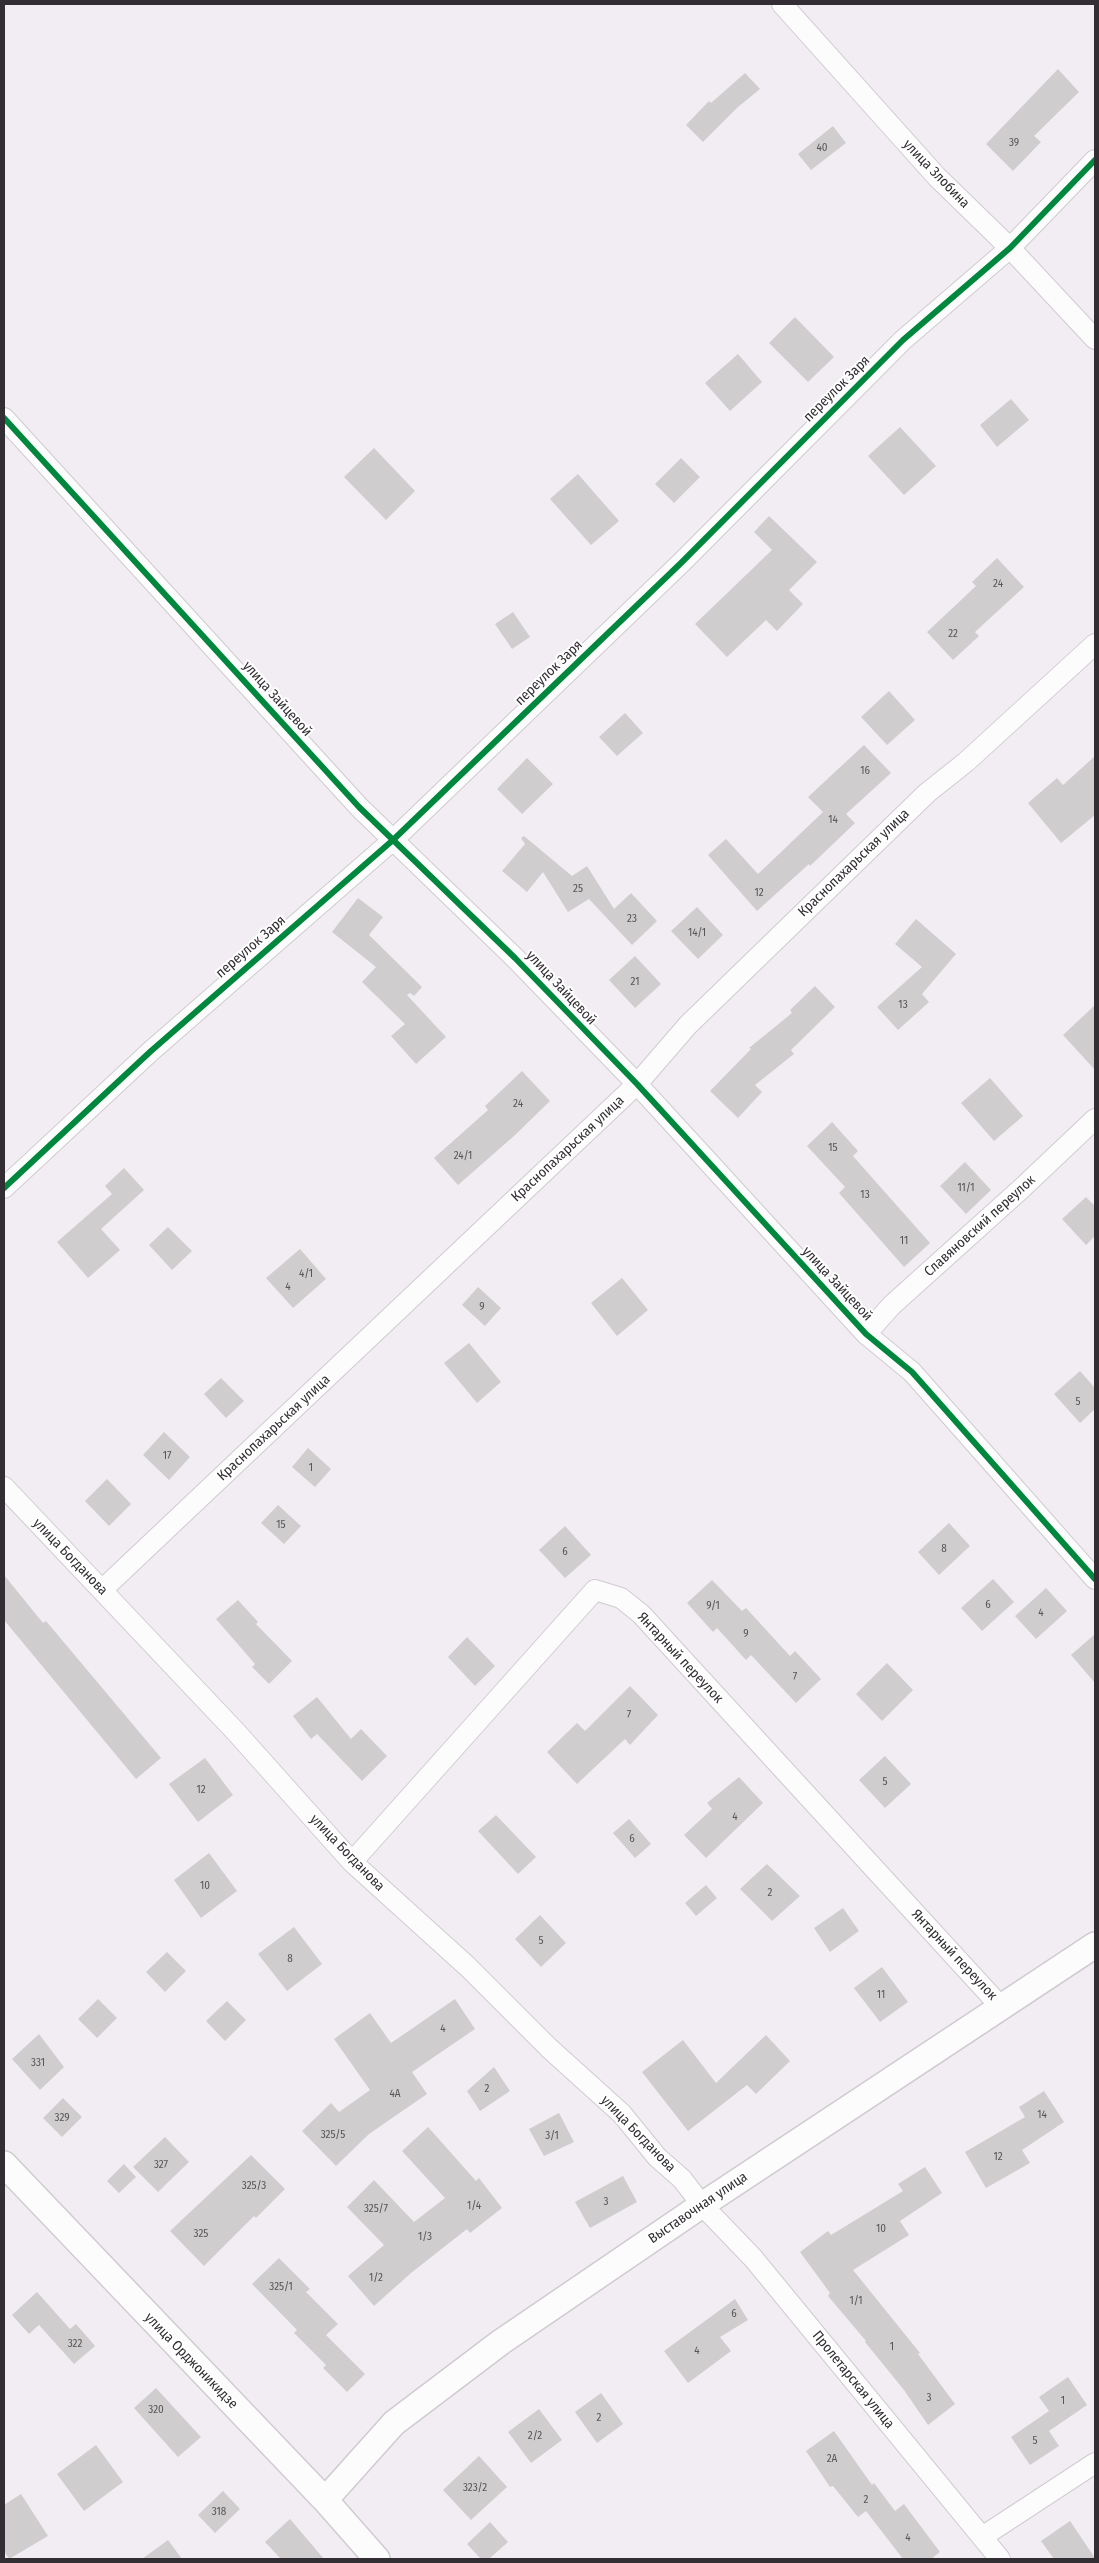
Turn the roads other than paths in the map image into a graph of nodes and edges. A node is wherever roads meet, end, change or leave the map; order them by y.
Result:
1 (782, 4) edge
2 (1095, 160) edge
3 (1010, 248) junction
4 (1095, 339) edge
5 (4, 418) edge
6 (1095, 644) edge
7 (393, 840) junction
8 (636, 1084) junction
9 (1095, 1118) edge
10 (4, 1188) edge
11 (866, 1334) junction
12 (4, 1487) edge
13 (1095, 1578) edge
14 (102, 1590) junction
15 (352, 1862) junction
16 (1095, 1945) edge
17 (1002, 2008) junction
18 (4, 2164) edge
19 (702, 2204) junction
20 (1095, 2462) edge
21 (325, 2500) junction
22 (982, 2537) junction
23 (377, 2559) edge
24 (1000, 2559) edge

1 - 3 street, улица Злобина
2 - 3 street, переулок Заря
3 - 4 street, улица Злобина
3 - 7 street, переулок Заря
5 - 7 street, улица Зайцевой
6 - 8 street, Краснопахарьская улица
7 - 8 street, улица Зайцевой
7 - 10 street, переулок Заря
8 - 11 street, улица Зайцевой
8 - 14 street, Краснопахарьская улица
9 - 11 street, Славяновский переулок
11 - 13 street, улица Зайцевой
12 - 14 street, улица Богданова
14 - 15 street, улица Богданова
15 - 17 street, Янтарный переулок
15 - 19 street, улица Богданова
16 - 17 street, Выставочная улица
17 - 19 street, Выставочная улица
18 - 21 street, улица Орджоникидзе
19 - 21 street, Выставочная улица
19 - 22 street, Пролетарская улица
20 - 22 street
21 - 23 street, улица Орджоникидзе
22 - 24 street, Пролетарская улица

